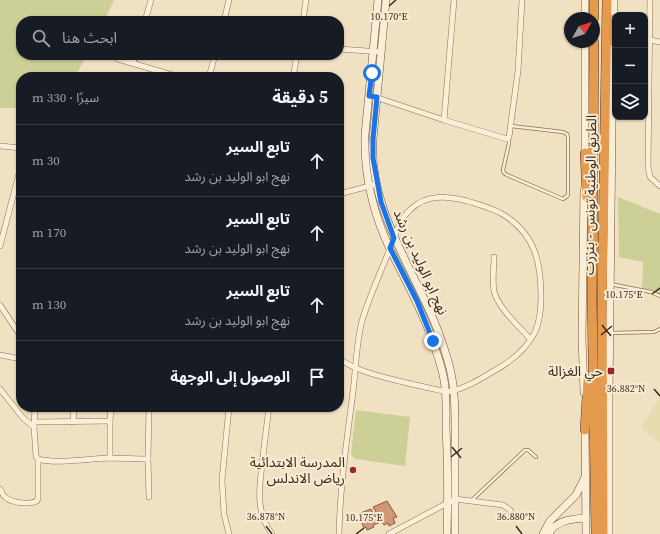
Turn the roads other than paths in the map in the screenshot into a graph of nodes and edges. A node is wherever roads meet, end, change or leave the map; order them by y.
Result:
1 (151, 0) edge
2 (229, 0) edge
3 (306, 0) edge
4 (378, 0) edge
5 (386, 0) edge
6 (454, 0) edge
7 (522, 0) edge
8 (585, 0) edge
9 (594, 0) edge
10 (607, 0) edge
11 (614, 0) edge
12 (650, 0) edge
13 (585, 12) edge
14 (594, 12) edge
15 (614, 12) edge
16 (146, 16) edge
17 (225, 16) edge
18 (304, 16) edge
19 (650, 40) junction
20 (660, 42) edge
21 (585, 48) edge
22 (594, 48) edge
23 (612, 48) edge
24 (614, 48) edge
25 (344, 50) edge
26 (373, 52) junction
27 (381, 52) junction
28 (122, 60) edge
29 (134, 60) edge
30 (214, 60) edge
31 (296, 60) edge
32 (133, 63) junction
33 (162, 72) edge
34 (210, 72) edge
35 (294, 72) edge
36 (373, 97) junction
37 (444, 120) junction
38 (510, 126) junction
39 (508, 138) junction
40 (0, 146) edge
41 (16, 148) edge
42 (605, 152) junction
43 (585, 153) junction
44 (377, 184) junction
45 (16, 185) edge
46 (369, 186) junction
47 (660, 186) edge
48 (344, 193) edge
49 (604, 207) junction
50 (394, 238) junction
51 (0, 246) edge
52 (390, 248) junction
53 (494, 257) dead end
54 (610, 284) junction
55 (660, 296) edge
56 (592, 302) junction
57 (0, 305) edge
58 (16, 329) edge
59 (660, 329) edge
60 (610, 333) junction
61 (530, 339) junction
62 (0, 355) edge
63 (16, 358) edge
64 (344, 362) edge
65 (609, 364) junction
66 (356, 368) junction
67 (0, 389) edge
68 (454, 391) junction
69 (445, 392) junction
70 (16, 409) edge
71 (18, 412) edge
72 (35, 412) edge
73 (74, 412) edge
74 (111, 412) edge
75 (149, 412) edge
76 (229, 412) edge
77 (269, 412) edge
78 (110, 421) junction
79 (73, 422) junction
80 (34, 425) junction
81 (585, 430) junction
82 (536, 457) dead end
83 (110, 458) junction
84 (38, 459) junction
85 (148, 459) junction
86 (586, 475) junction
87 (0, 489) edge
88 (149, 497) dead end
89 (452, 500) junction
90 (471, 500) junction
91 (586, 518) junction
92 (514, 519) dead end
93 (229, 534) edge
94 (272, 534) edge
95 (339, 534) edge
96 (389, 534) edge
97 (447, 534) edge
98 (455, 534) edge
99 (543, 534) edge
100 (549, 534) edge
101 (586, 534) edge
102 (596, 534) edge
103 (603, 534) edge
104 (609, 534) edge

1 - 16 street
2 - 17 street
3 - 18 street
4 - 26 street, نهج ابو الوليد بن رشد
5 - 27 street, نهج ابو الوليد بن رشد
6 - 37 street
7 - 38 street
8 - 13 street
9 - 14 highway
10 - 42 highway, الطريق الوطنية تونس - بنزرت
11 - 15 street
12 - 19 street
19 - 20 street
19 - 47 street
21 - 43 street
22 - 56 highway, الطريق الوطنية تونس - بنزرت
23 - 42 highway
24 - 54 street
25 - 26 street
26 - 27 street
26 - 36 street, نهج ابو الوليد بن رشد
27 - 36 street, نهج ابو الوليد بن رشد
28 - 32 street
29 - 32 street
30 - 34 street
31 - 35 street
32 - 33 street
36 - 37 street
36 - 44 street, نهج ابو الوليد بن رشد
36 - 46 street, نهج ابو الوليد بن رشد
37 - 39 street
38 - 39 street
38 - 39 lane
40 - 41 street
42 - 49 highway, الطريق الوطنية تونس - بنزرت
43 - 56 highway
43 - 81 street
44 - 46 street
44 - 50 street, نهج ابو الوليد بن رشد
45 - 51 street
46 - 48 street
46 - 52 street, نهج ابو الوليد بن رشد
49 - 65 highway
49 - 103 highway, الطريق الوطنية تونس - بنزرت
50 - 52 street
50 - 61 street
50 - 68 street, نهج ابو الوليد بن رشد
52 - 66 street
52 - 69 street, نهج ابو الوليد بن رشد
53 - 61 street
54 - 55 lane
54 - 60 street
56 - 81 highway
56 - 102 highway, الطريق الوطنية تونس - بنزرت
57 - 58 street
59 - 60 lane
60 - 65 street
61 - 68 street
62 - 63 street
64 - 66 street
65 - 104 street
66 - 69 street
66 - 95 street
67 - 70 street
68 - 69 street
68 - 89 street, نهج ابو الوليد بن رشد
69 - 89 street, نهج ابو الوليد بن رشد
71 - 80 street
72 - 80 street
73 - 79 street
74 - 78 street
75 - 85 street
76 - 93 street
77 - 94 street
78 - 79 street
78 - 83 street
79 - 80 street
80 - 84 street
81 - 86 street
82 - 90 lane
83 - 84 street
83 - 85 street
84 - 87 street
85 - 88 street
86 - 91 street
86 - 99 street
89 - 90 street
89 - 96 street
89 - 97 street, نهج ابو الوليد بن رشد
89 - 98 street, نهج ابو الوليد بن رشد
90 - 92 street
91 - 100 street
91 - 101 street

